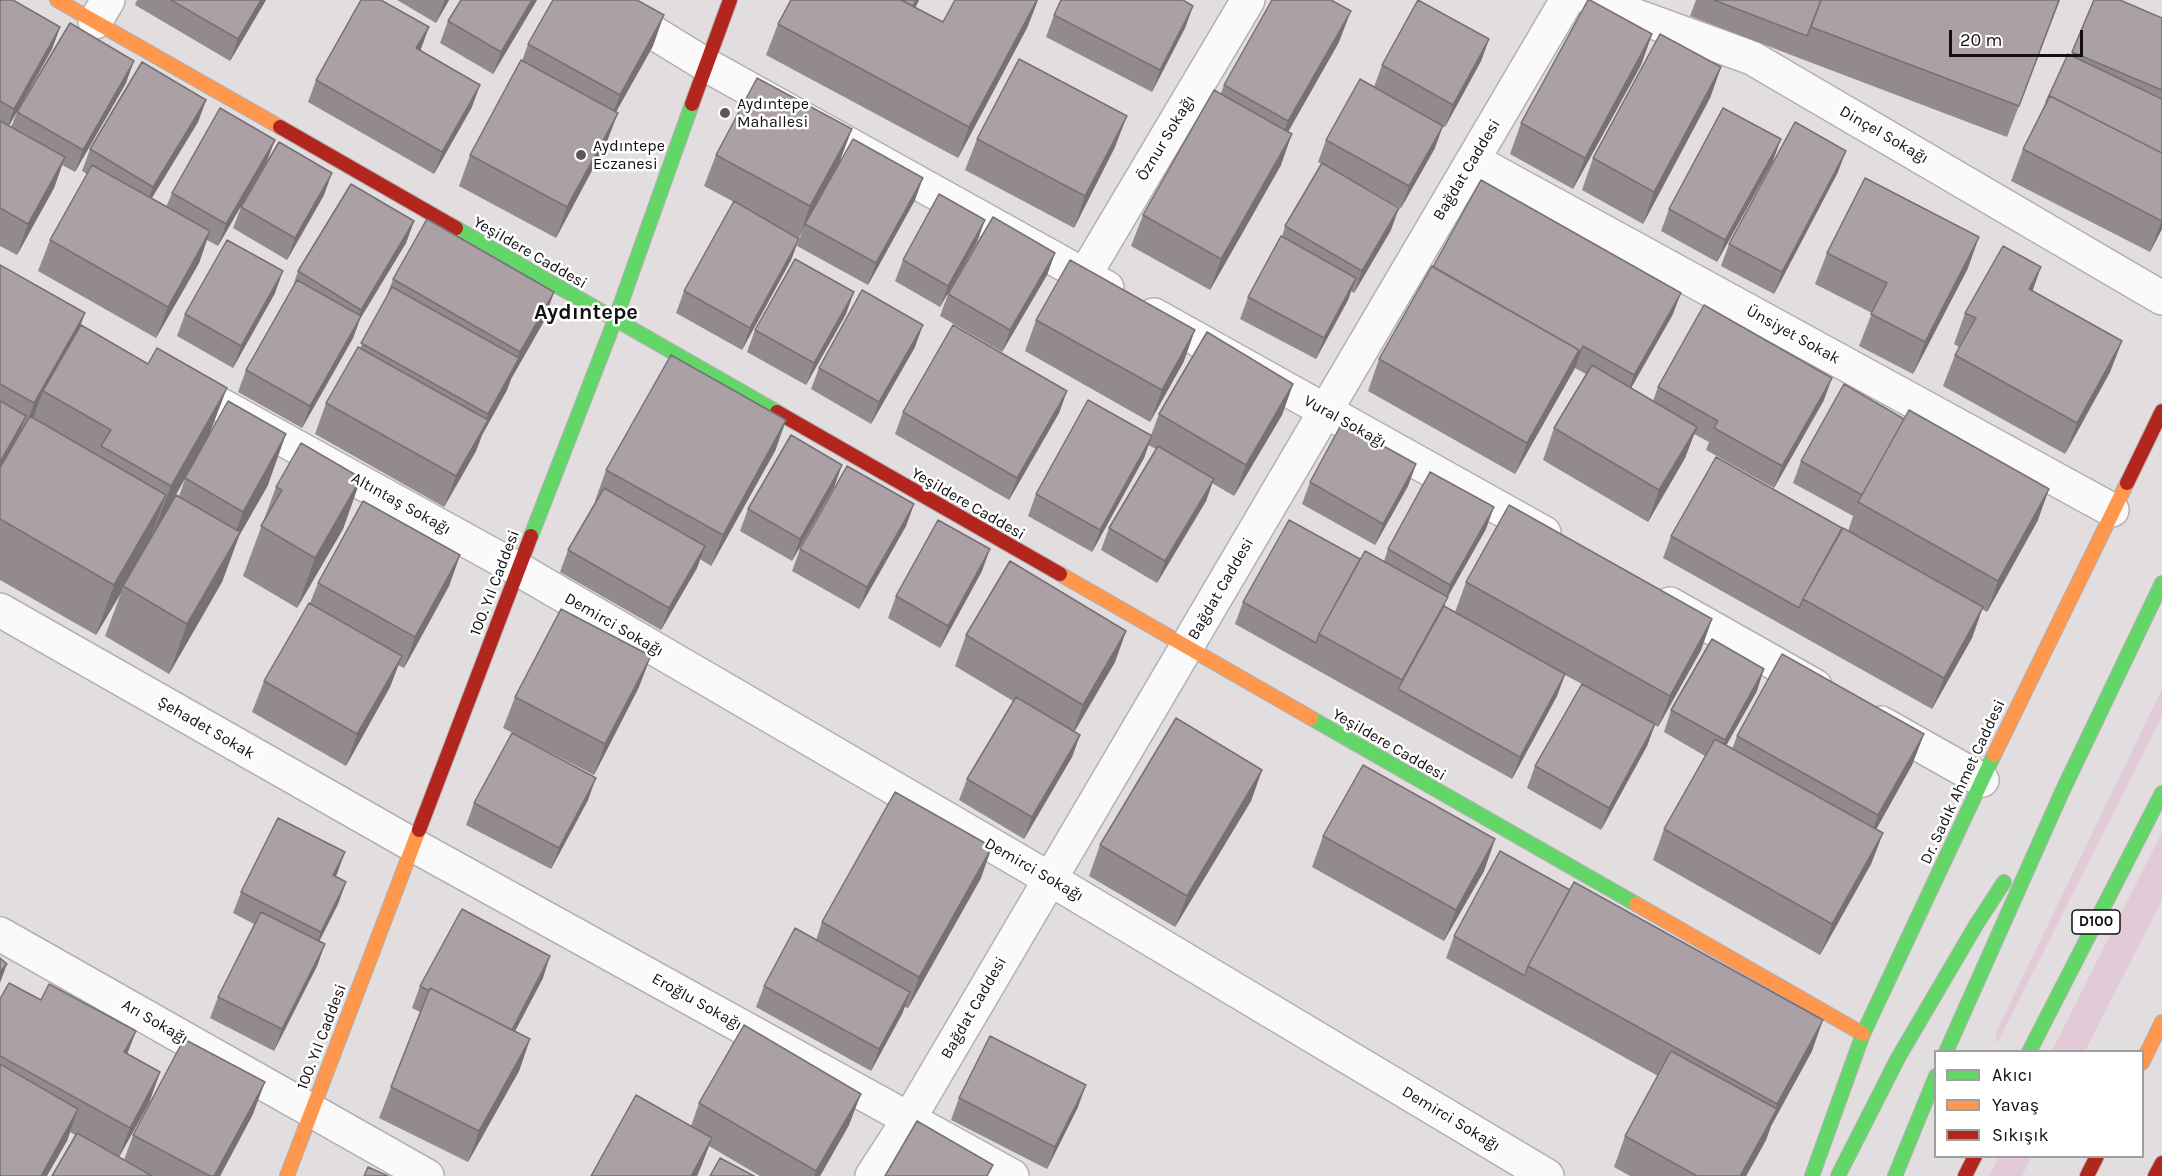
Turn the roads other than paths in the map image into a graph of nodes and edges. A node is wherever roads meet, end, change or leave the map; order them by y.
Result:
1 (57, 0) edge
2 (600, 0) edge
3 (730, 0) edge
4 (1248, 0) edge
5 (1568, 0) edge
6 (1592, 0) edge
7 (101, 11) edge
8 (708, 66) junction
9 (1473, 160) junction
10 (1084, 276) junction
11 (2162, 298) edge
12 (615, 321) junction
13 (155, 369) edge
14 (1325, 410) junction
15 (2162, 411) edge
16 (2112, 510) junction
17 (1565, 545) edge
18 (518, 569) junction
19 (2162, 583) edge
20 (1648, 592) edge
21 (0, 610) edge
22 (1186, 648) junction
23 (1982, 780) junction
24 (2062, 792) junction
25 (2162, 793) edge
26 (413, 845) junction
27 (1050, 879) junction
28 (0, 934) edge
29 (2162, 1022) edge
30 (1863, 1034) junction
31 (1947, 1050) edge
32 (2030, 1050) edge
33 (2144, 1059) edge
34 (1934, 1078) edge
35 (311, 1111) junction
36 (909, 1119) junction
37 (1974, 1158) edge
38 (2096, 1158) edge
39 (2162, 1163) edge
40 (287, 1176) edge
41 (427, 1176) edge
42 (872, 1176) edge
43 (1012, 1176) edge
44 (1547, 1176) edge
45 (1812, 1176) edge
46 (1838, 1176) edge
47 (1895, 1176) edge
48 (1965, 1176) edge
49 (2088, 1176) edge
50 (2155, 1176) edge

1 - 7 main road, Yeşildere Caddesi
2 - 8 street, Vural Sokağı
3 - 8 main road, 100. Yıl Caddesi
4 - 10 street, Öznur Sokağı
5 - 9 street, Bağdat Caddesi
6 - 11 street, Dinçel Sokağı
7 - 12 main road, Yeşildere Caddesi
8 - 10 street, Vural Sokağı
8 - 12 main road, 100. Yıl Caddesi
9 - 14 street, Bağdat Caddesi
9 - 16 street, Ünsiyet Sokak
10 - 14 street, Vural Sokağı
12 - 18 main road, 100. Yıl Caddesi
12 - 22 main road, Yeşildere Caddesi
13 - 18 street, Altıntaş Sokağı
14 - 17 street, Vural Sokağı
14 - 22 street, Bağdat Caddesi
15 - 16 main road, Dr. Sadık Ahmet Caddesi
16 - 23 main road, Dr. Sadık Ahmet Caddesi
18 - 26 main road, 100. Yıl Caddesi
18 - 27 street, Demirci Sokağı
19 - 24 main road
20 - 23 street
21 - 26 street, Şehadet Sokak
22 - 27 street, Bağdat Caddesi
22 - 30 main road, Yeşildere Caddesi
23 - 30 main road, Dr. Sadık Ahmet Caddesi
24 - 31 main road
24 - 46 main road
25 - 32 main road, D100
26 - 35 main road, 100. Yıl Caddesi
26 - 36 street, Eroğlu Sokağı
27 - 36 street, Bağdat Caddesi
27 - 44 street, Demirci Sokağı
28 - 35 street, Arı Sokağı
29 - 33 main road
30 - 45 main road, Dr. Sadık Ahmet Caddesi
34 - 47 main road
35 - 40 main road, 100. Yıl Caddesi
35 - 41 street, Arı Sokağı
36 - 42 street, Bağdat Caddesi
36 - 43 street, Eroğlu Sokağı
37 - 48 main road
38 - 49 main road
39 - 50 main road

